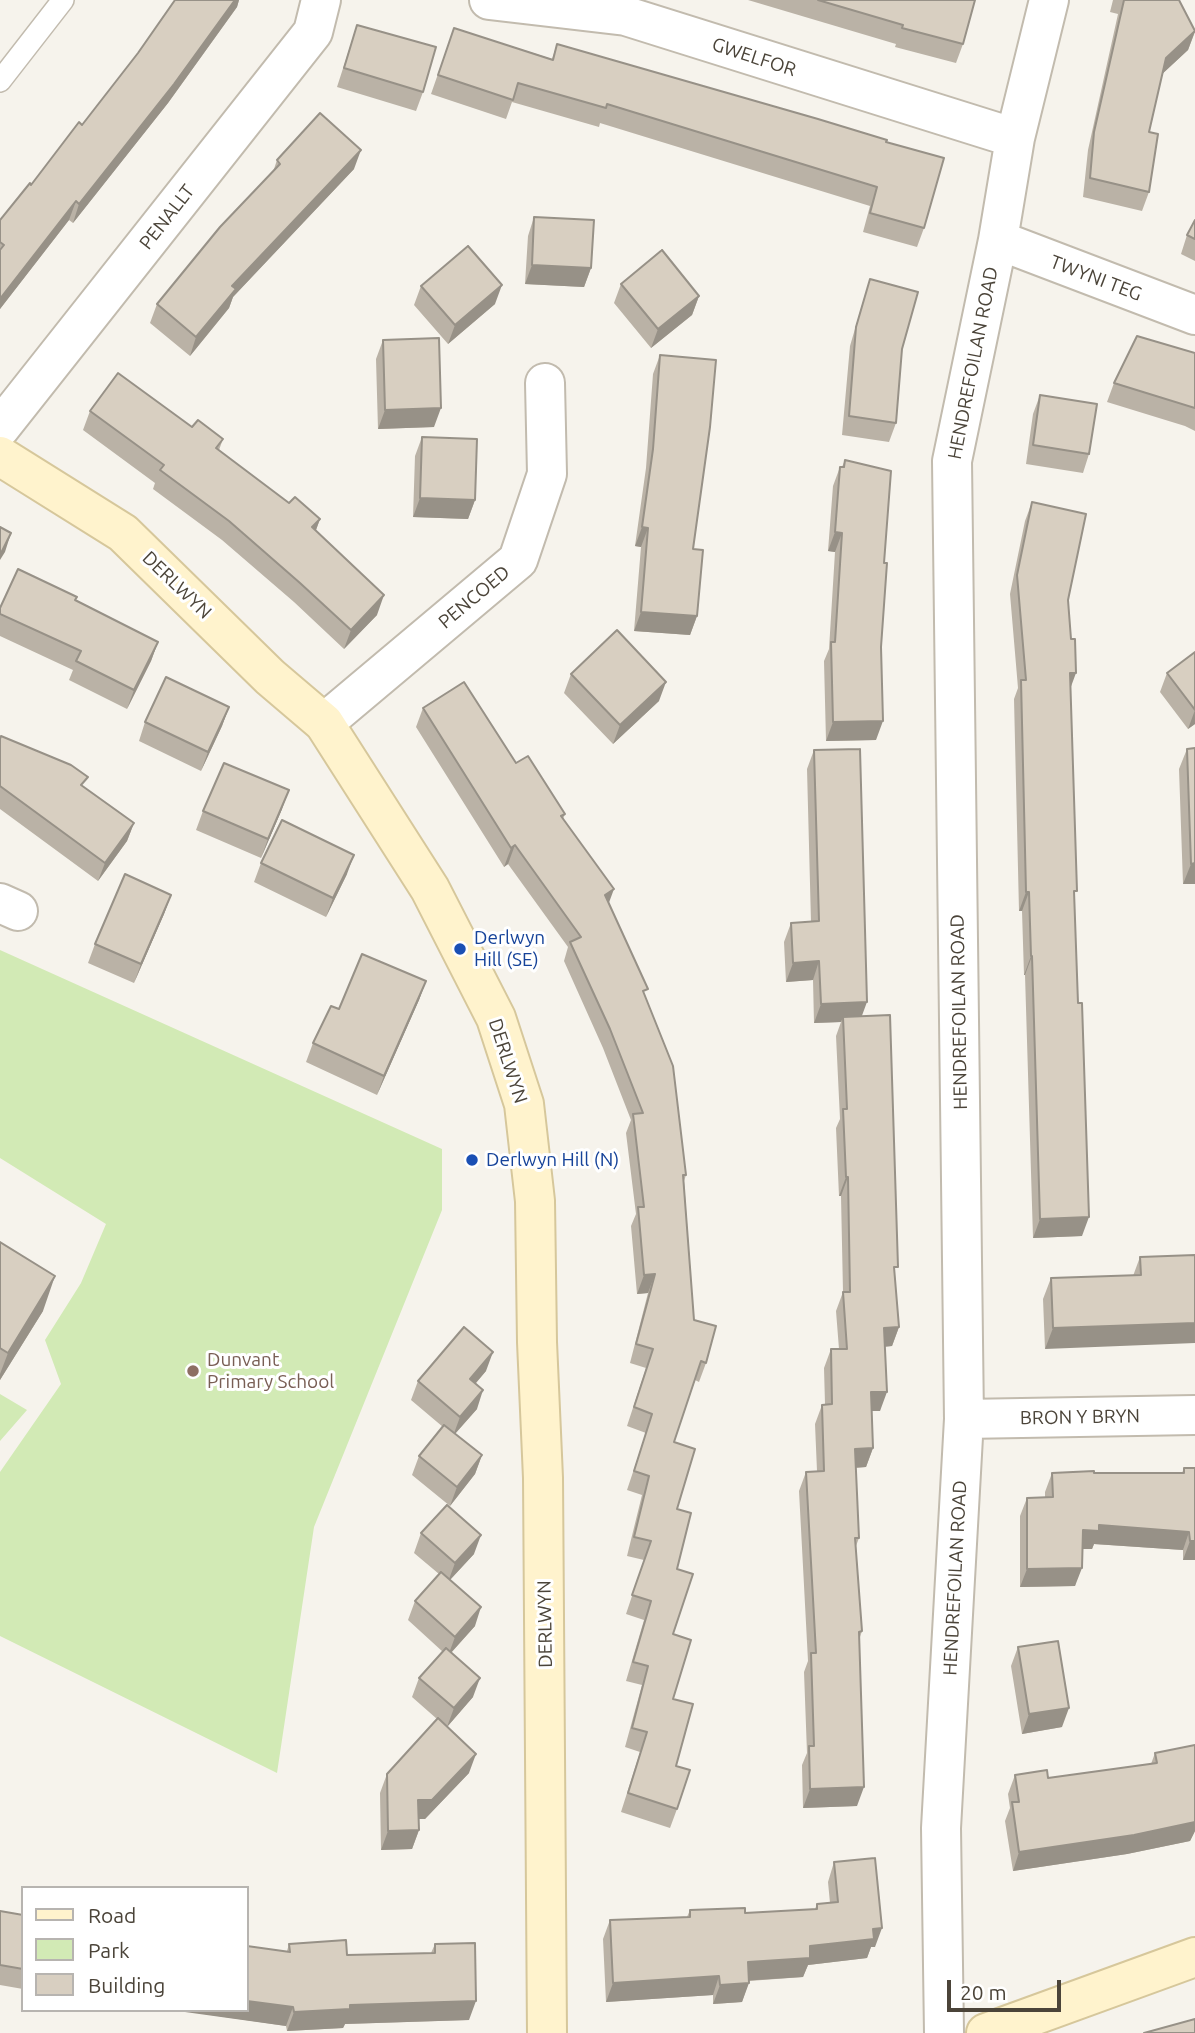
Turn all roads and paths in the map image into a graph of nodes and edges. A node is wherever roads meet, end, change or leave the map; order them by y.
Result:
1 (63, 0) edge
2 (321, 0) edge
3 (489, 0) edge
4 (1049, 0) edge
5 (0, 80) edge
6 (1014, 138) junction
7 (998, 240) junction
8 (1195, 316) edge
9 (545, 383) dead end
10 (0, 428) edge
11 (0, 456) edge
12 (324, 723) junction
13 (1195, 1415) edge
14 (964, 1419) junction
15 (1195, 1957) edge
16 (547, 2033) edge
17 (944, 2033) edge
18 (986, 2033) edge

1 - 5 lane
2 - 10 street, PENALLT
3 - 6 street, GWELFOR
4 - 6 street, HENDREFOILAN ROAD
6 - 7 street, HENDREFOILAN ROAD
7 - 8 street, TWYNI TEG
7 - 14 street, HENDREFOILAN ROAD
9 - 12 street, PENCOED
11 - 12 street, DERLWYN
12 - 16 street, DERLWYN
13 - 14 street, BRON Y BRYN
14 - 17 street, HENDREFOILAN ROAD
15 - 18 street

